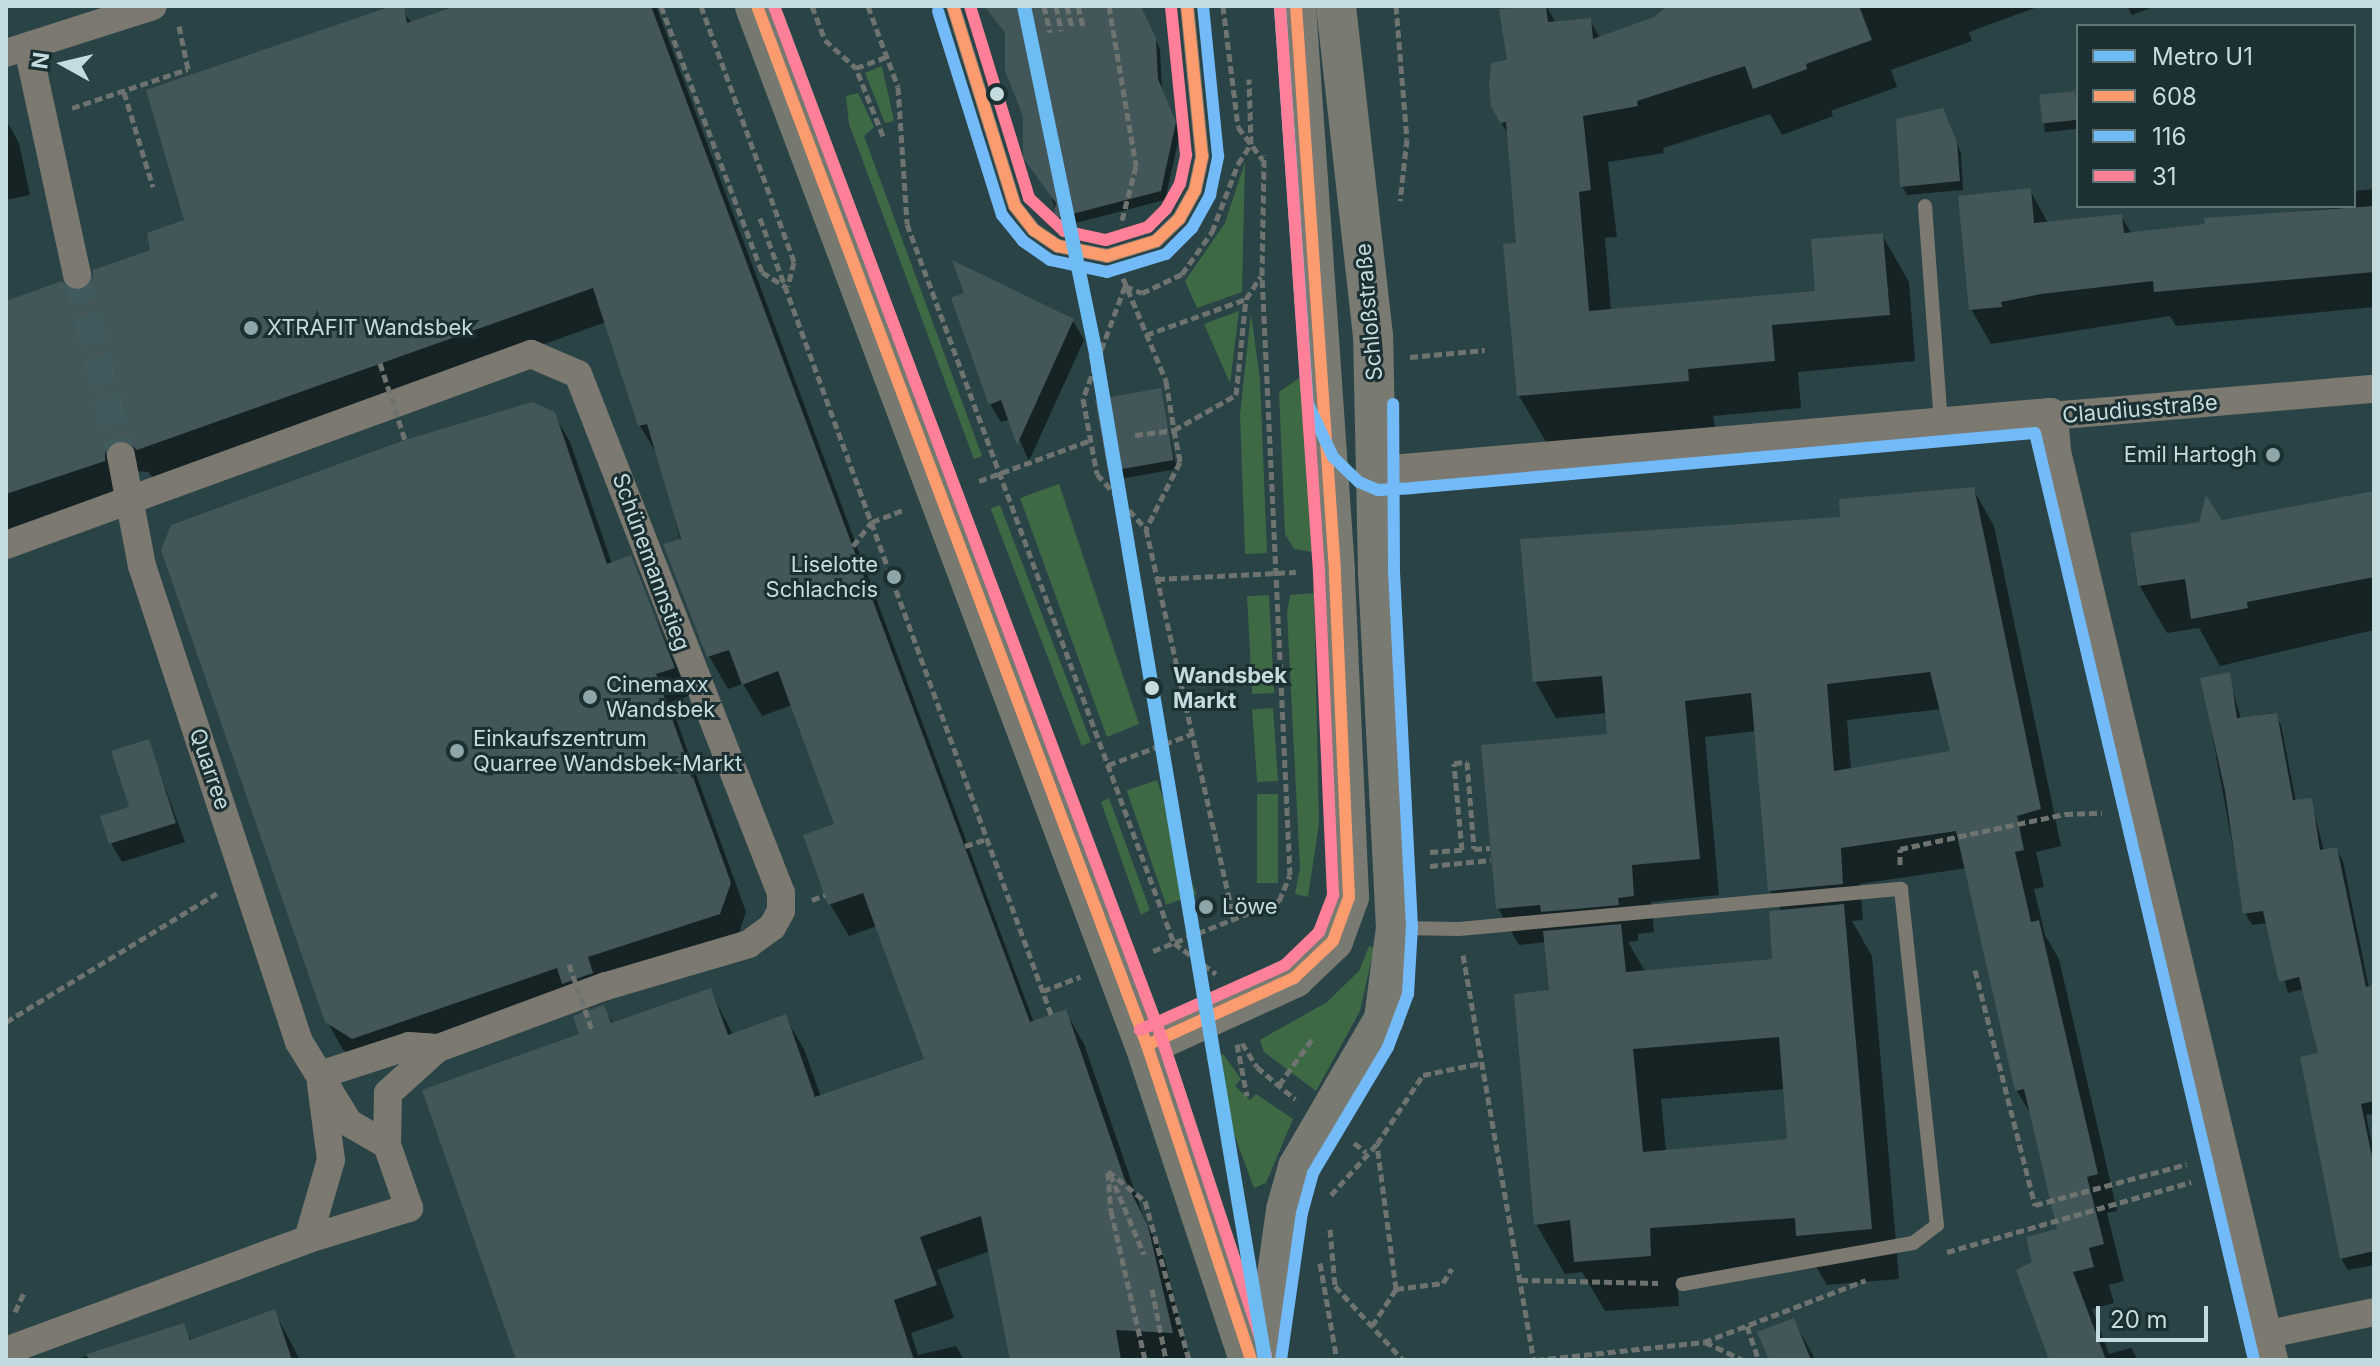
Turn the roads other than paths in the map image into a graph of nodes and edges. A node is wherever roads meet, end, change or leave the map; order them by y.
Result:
1 (153, 6) edge
2 (757, 6) edge
3 (953, 6) edge
4 (1187, 6) edge
5 (1296, 6) edge
6 (1336, 6) edge
7 (17, 51) edge
8 (1925, 206) dead end
9 (77, 275) tunnel mouth
10 (2374, 389) edge
11 (1324, 401) junction
12 (2050, 416) junction
13 (1941, 425) junction
14 (121, 456) tunnel mouth
15 (1380, 474) junction
16 (131, 500) junction
17 (1332, 527) junction
18 (6, 545) edge
19 (1396, 928) junction
20 (1147, 1045) junction
21 (438, 1048) junction
22 (320, 1075) junction
23 (387, 1145) junction
24 (308, 1239) junction
25 (1683, 1284) road end
26 (2374, 1312) edge
27 (2267, 1347) edge
28 (6, 1351) edge
29 (1251, 1360) edge
30 (1265, 1360) edge

1 - 7 street
2 - 20 main road
3 - 4 lane
5 - 11 main road
6 - 15 main road, Schloßstraße
7 - 9 street
8 - 13 lane
10 - 12 street, Claudiusstraße
11 - 15 main road
11 - 17 main road
12 - 13 street, Claudiusstraße
12 - 27 street
13 - 15 street, Claudiusstraße
14 - 16 street, Quarree
15 - 17 main road
15 - 19 main road, Schloßstraße
16 - 18 street, Schünemannstieg
16 - 21 street, Schünemannstieg
16 - 22 street, Quarree
17 - 20 main road
19 - 25 lane
19 - 30 main road, Schloßstraße
20 - 29 main road
21 - 22 street, Schünemannstieg
21 - 23 street
22 - 23 street, Quarree
22 - 24 street, Quarree
23 - 24 street
24 - 28 street
26 - 27 street

